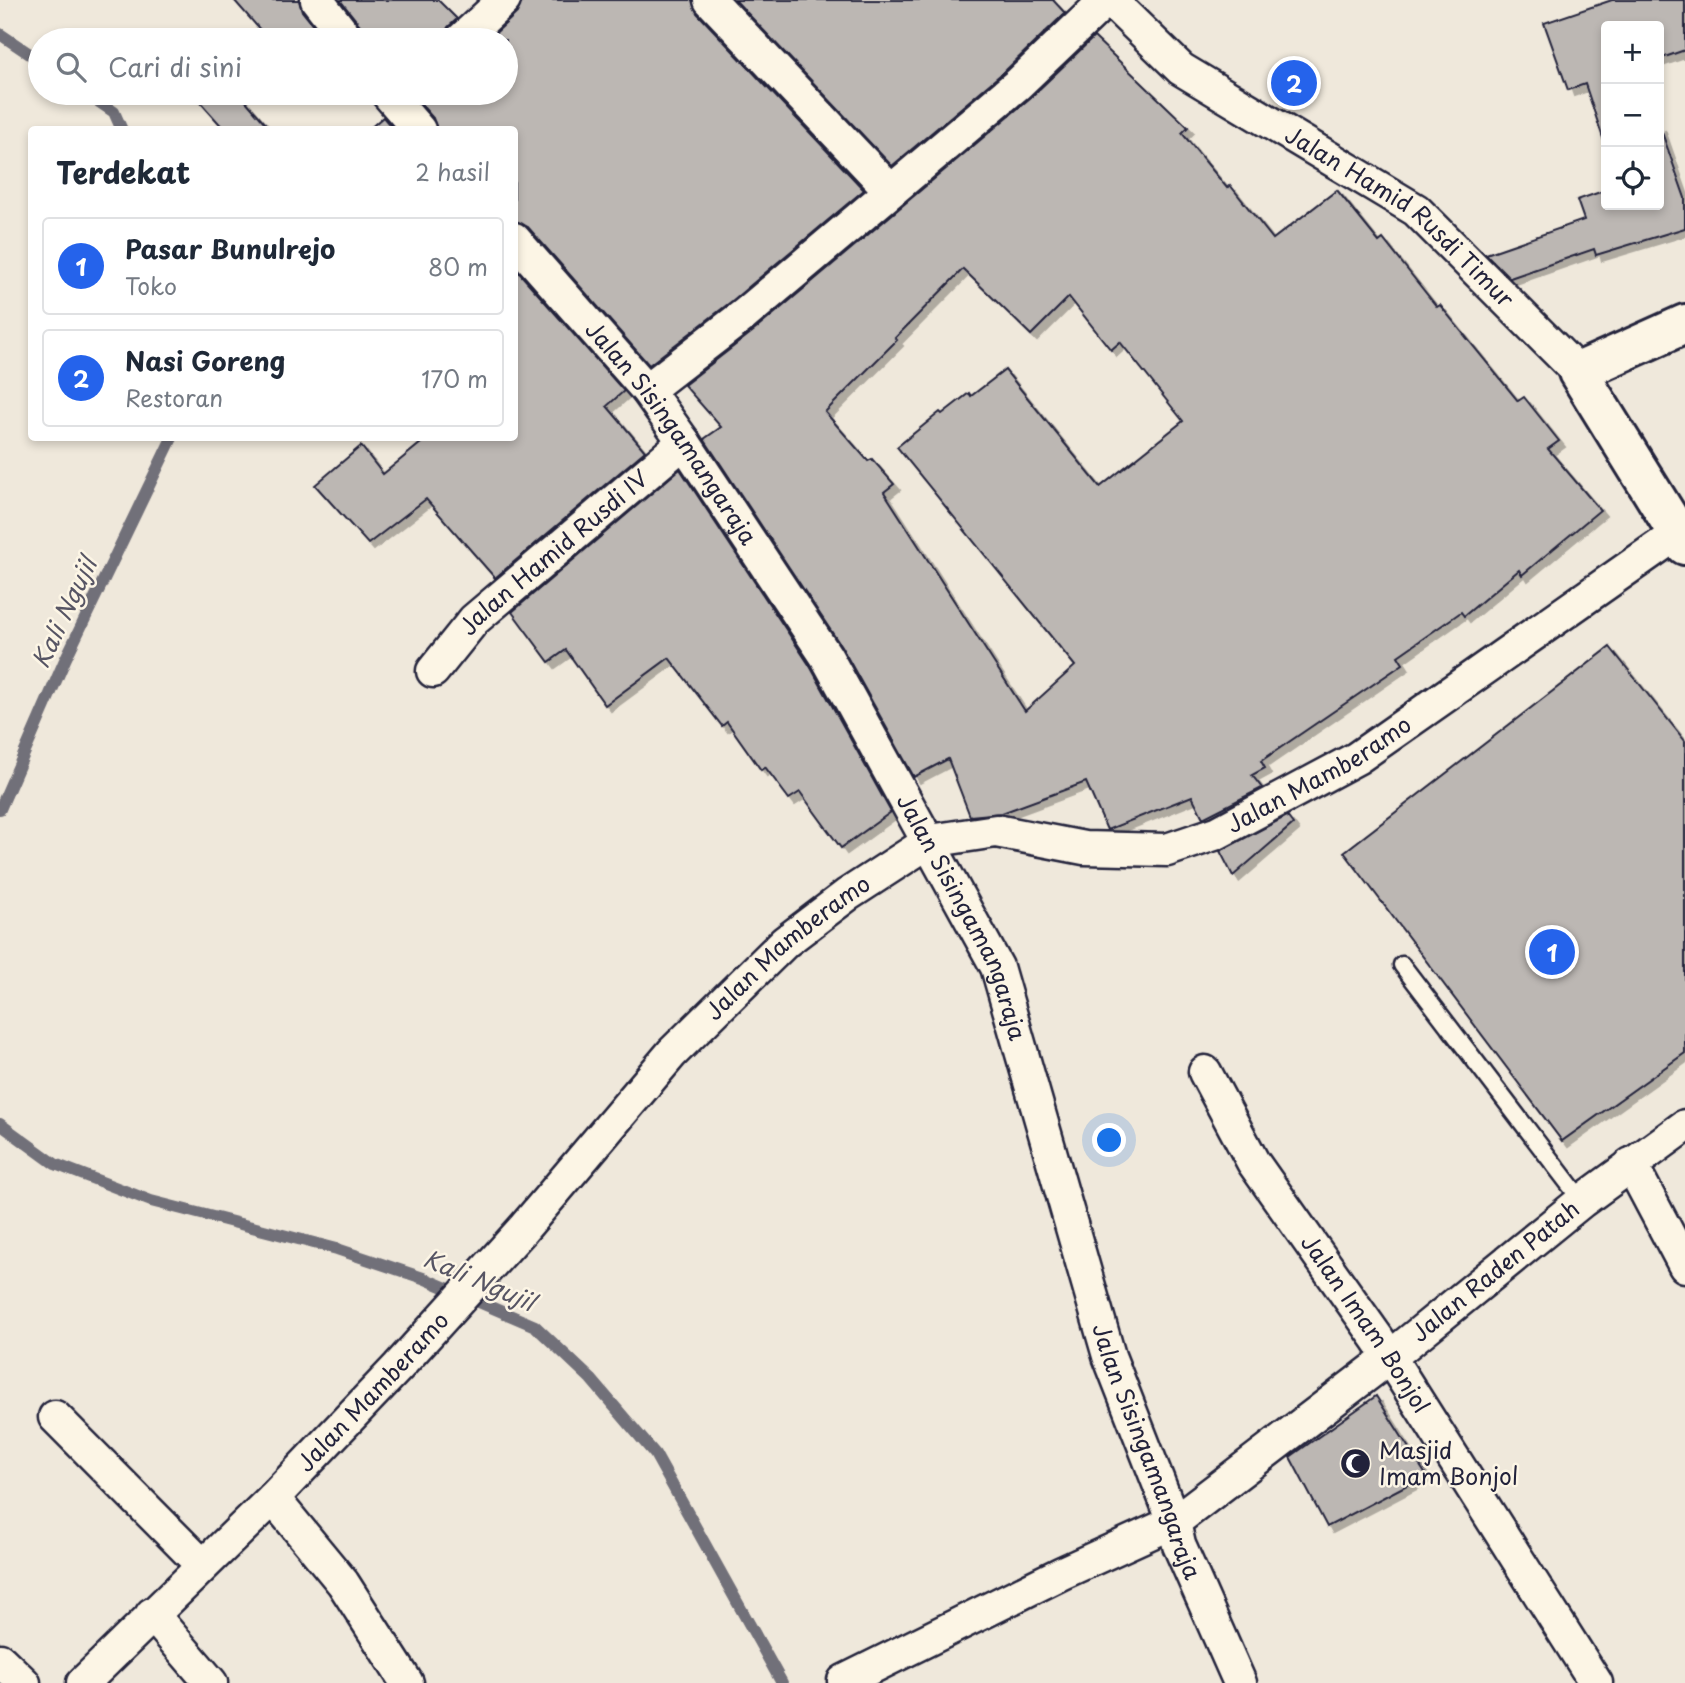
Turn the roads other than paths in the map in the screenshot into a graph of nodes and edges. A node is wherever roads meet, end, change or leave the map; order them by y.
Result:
1 (317, 0) edge
2 (503, 0) edge
3 (710, 0) edge
4 (1108, 0) edge
5 (339, 28) edge
6 (473, 28) edge
7 (401, 105) edge
8 (416, 126) edge
9 (890, 190) junction
10 (518, 244) edge
11 (1685, 324) edge
12 (1578, 372) junction
13 (647, 390) junction
14 (684, 442) junction
15 (1681, 539) edge
16 (432, 671) dead end
17 (930, 841) junction
18 (1402, 965) dead end
19 (1205, 1072) dead end
20 (1685, 1126) edge
21 (1630, 1164) junction
22 (1582, 1201) junction
23 (1685, 1266) edge
24 (1389, 1358) junction
25 (55, 1417) dead end
26 (272, 1498) junction
27 (1174, 1522) junction
28 (202, 1565) junction
29 (152, 1614) junction
30 (0, 1660) edge
31 (844, 1681) dead end
32 (24, 1683) edge
33 (83, 1683) edge
34 (211, 1683) edge
35 (407, 1683) edge
36 (1240, 1683) edge
37 (1596, 1683) edge

1 - 5 street
2 - 6 street
3 - 9 street
4 - 9 street
4 - 12 street, Jalan Hamid Rusdi Timur
7 - 8 street
9 - 13 street
10 - 13 street, Jalan Sisingamangaraja
11 - 12 street
12 - 15 street
13 - 14 street, Jalan Sisingamangaraja
14 - 16 street, Jalan Hamid Rusdi IV
14 - 17 street, Jalan Sisingamangaraja
15 - 17 street, Jalan Mamberamo
17 - 26 street, Jalan Mamberamo
17 - 27 street, Jalan Sisingamangaraja
18 - 22 lane
19 - 24 street, Jalan Imam Bonjol
20 - 21 street, Jalan Raden Patah
21 - 22 street, Jalan Raden Patah
21 - 23 street
22 - 24 street, Jalan Raden Patah
24 - 27 street, Jalan Raden Patah
24 - 37 street, Jalan Imam Bonjol
25 - 28 street
26 - 28 street, Jalan Mamberamo
26 - 35 street
27 - 31 street, Jalan Raden Patah
27 - 36 street, Jalan Sisingamangaraja
28 - 29 street, Jalan Mamberamo
29 - 33 street, Jalan Mamberamo
29 - 34 street
30 - 32 street

